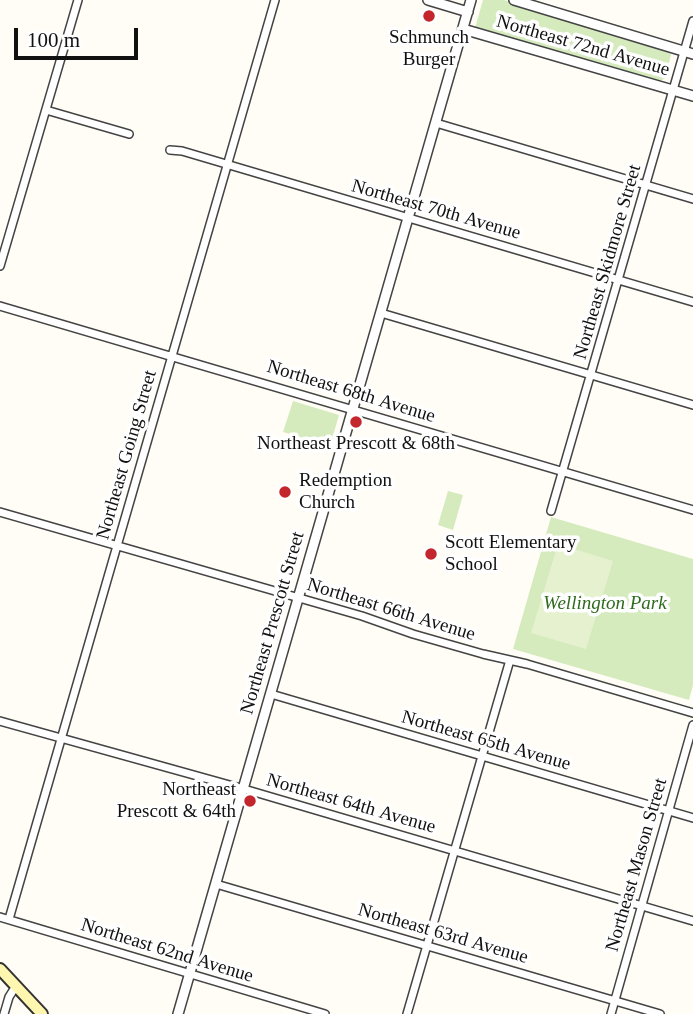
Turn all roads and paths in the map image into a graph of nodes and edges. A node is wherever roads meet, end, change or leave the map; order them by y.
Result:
1 (78, 0) edge
2 (275, 0) edge
3 (428, 0) edge
4 (471, 0) edge
5 (514, 0) edge
6 (468, 12) junction
7 (693, 20) edge
8 (463, 29) junction
9 (688, 53) edge
10 (673, 90) junction
11 (693, 96) edge
12 (46, 110) junction
13 (436, 123) junction
14 (129, 134) dead end
15 (170, 150) dead end
16 (227, 165) junction
17 (646, 185) junction
18 (693, 198) edge
19 (408, 218) junction
20 (0, 266) edge
21 (619, 280) junction
22 (693, 302) edge
23 (0, 306) edge
24 (381, 313) junction
25 (172, 355) junction
26 (592, 375) junction
27 (693, 405) edge
28 (353, 409) junction
29 (562, 471) junction
30 (693, 510) edge
31 (551, 511) dead end
32 (0, 512) edge
33 (117, 545) junction
34 (299, 598) junction
35 (510, 660) junction
36 (271, 694) junction
37 (693, 713) edge
38 (0, 721) edge
39 (693, 725) edge
40 (61, 739) junction
41 (482, 756) junction
42 (243, 789) junction
43 (668, 811) junction
44 (693, 818) edge
45 (456, 851) junction
46 (216, 884) junction
47 (642, 906) junction
48 (0, 917) edge
49 (9, 919) junction
50 (693, 921) edge
51 (428, 946) junction
52 (0, 969) edge
53 (190, 975) junction
54 (16, 986) junction
55 (615, 1001) junction
56 (4, 1014) edge
57 (42, 1014) edge
58 (178, 1014) edge
59 (325, 1014) edge
60 (407, 1014) edge
61 (611, 1014) edge
62 (660, 1014) edge

1 - 12 street
2 - 16 street, Northeast Going Street
3 - 6 street
4 - 6 street, Northeast Prescott Street
5 - 9 street, Northeast 72nd Avenue
6 - 8 street, Northeast Prescott Street
7 - 9 street, Northeast Skidmore Street
8 - 10 street, Northeast 72nd Avenue
8 - 13 street, Northeast Prescott Street
9 - 10 street, Northeast Skidmore Street
10 - 11 street, Northeast 72nd Avenue
10 - 17 street, Northeast Skidmore Street
12 - 14 street
12 - 20 street
13 - 17 street
13 - 19 street, Northeast Prescott Street
15 - 16 street, Northeast 70th Avenue
16 - 19 street, Northeast 70th Avenue
16 - 25 street, Northeast Going Street
17 - 18 street
17 - 21 street, Northeast Skidmore Street
19 - 21 street, Northeast 70th Avenue
19 - 24 street, Northeast Prescott Street
21 - 22 street, Northeast 70th Avenue
21 - 26 street, Northeast Skidmore Street
23 - 25 street, Northeast 68th Avenue
24 - 26 street
24 - 28 street, Northeast Prescott Street
25 - 28 street, Northeast 68th Avenue
25 - 33 street, Northeast Going Street
26 - 27 street
26 - 29 street, Northeast Skidmore Street
28 - 29 street, Northeast 68th Avenue
28 - 34 street, Northeast Prescott Street
29 - 30 street, Northeast 68th Avenue
29 - 31 street, Northeast Skidmore Street
32 - 33 street, Northeast 66th Avenue
33 - 34 street, Northeast 66th Avenue
33 - 40 street, Northeast Going Street
34 - 35 street, Northeast 66th Avenue
34 - 36 street, Northeast Prescott Street
35 - 37 street, Northeast 66th Avenue
35 - 41 street
36 - 41 street, Northeast 65th Avenue
36 - 42 street, Northeast Prescott Street
38 - 40 street, Northeast 64th Avenue
39 - 43 street, Northeast Mason Street
40 - 42 street, Northeast 64th Avenue
40 - 49 street, Northeast Going Street
41 - 43 street, Northeast 65th Avenue
41 - 45 street
42 - 45 street, Northeast 64th Avenue
42 - 46 street, Northeast Prescott Street
43 - 44 street, Northeast 65th Avenue
43 - 47 street, Northeast Mason Street
45 - 47 street, Northeast 64th Avenue
45 - 51 street
46 - 51 street, Northeast 63rd Avenue
46 - 53 street, Northeast Prescott Street
47 - 50 street, Northeast 64th Avenue
47 - 55 street, Northeast Mason Street
48 - 49 street, Northeast 62nd Avenue
49 - 53 street, Northeast 62nd Avenue
51 - 55 street, Northeast 63rd Avenue
51 - 60 street
52 - 54 main road
53 - 58 street, Northeast Prescott Street
53 - 59 street, Northeast 62nd Avenue
54 - 56 street
54 - 57 main road
55 - 61 street, Northeast Mason Street
55 - 62 street, Northeast 63rd Avenue

